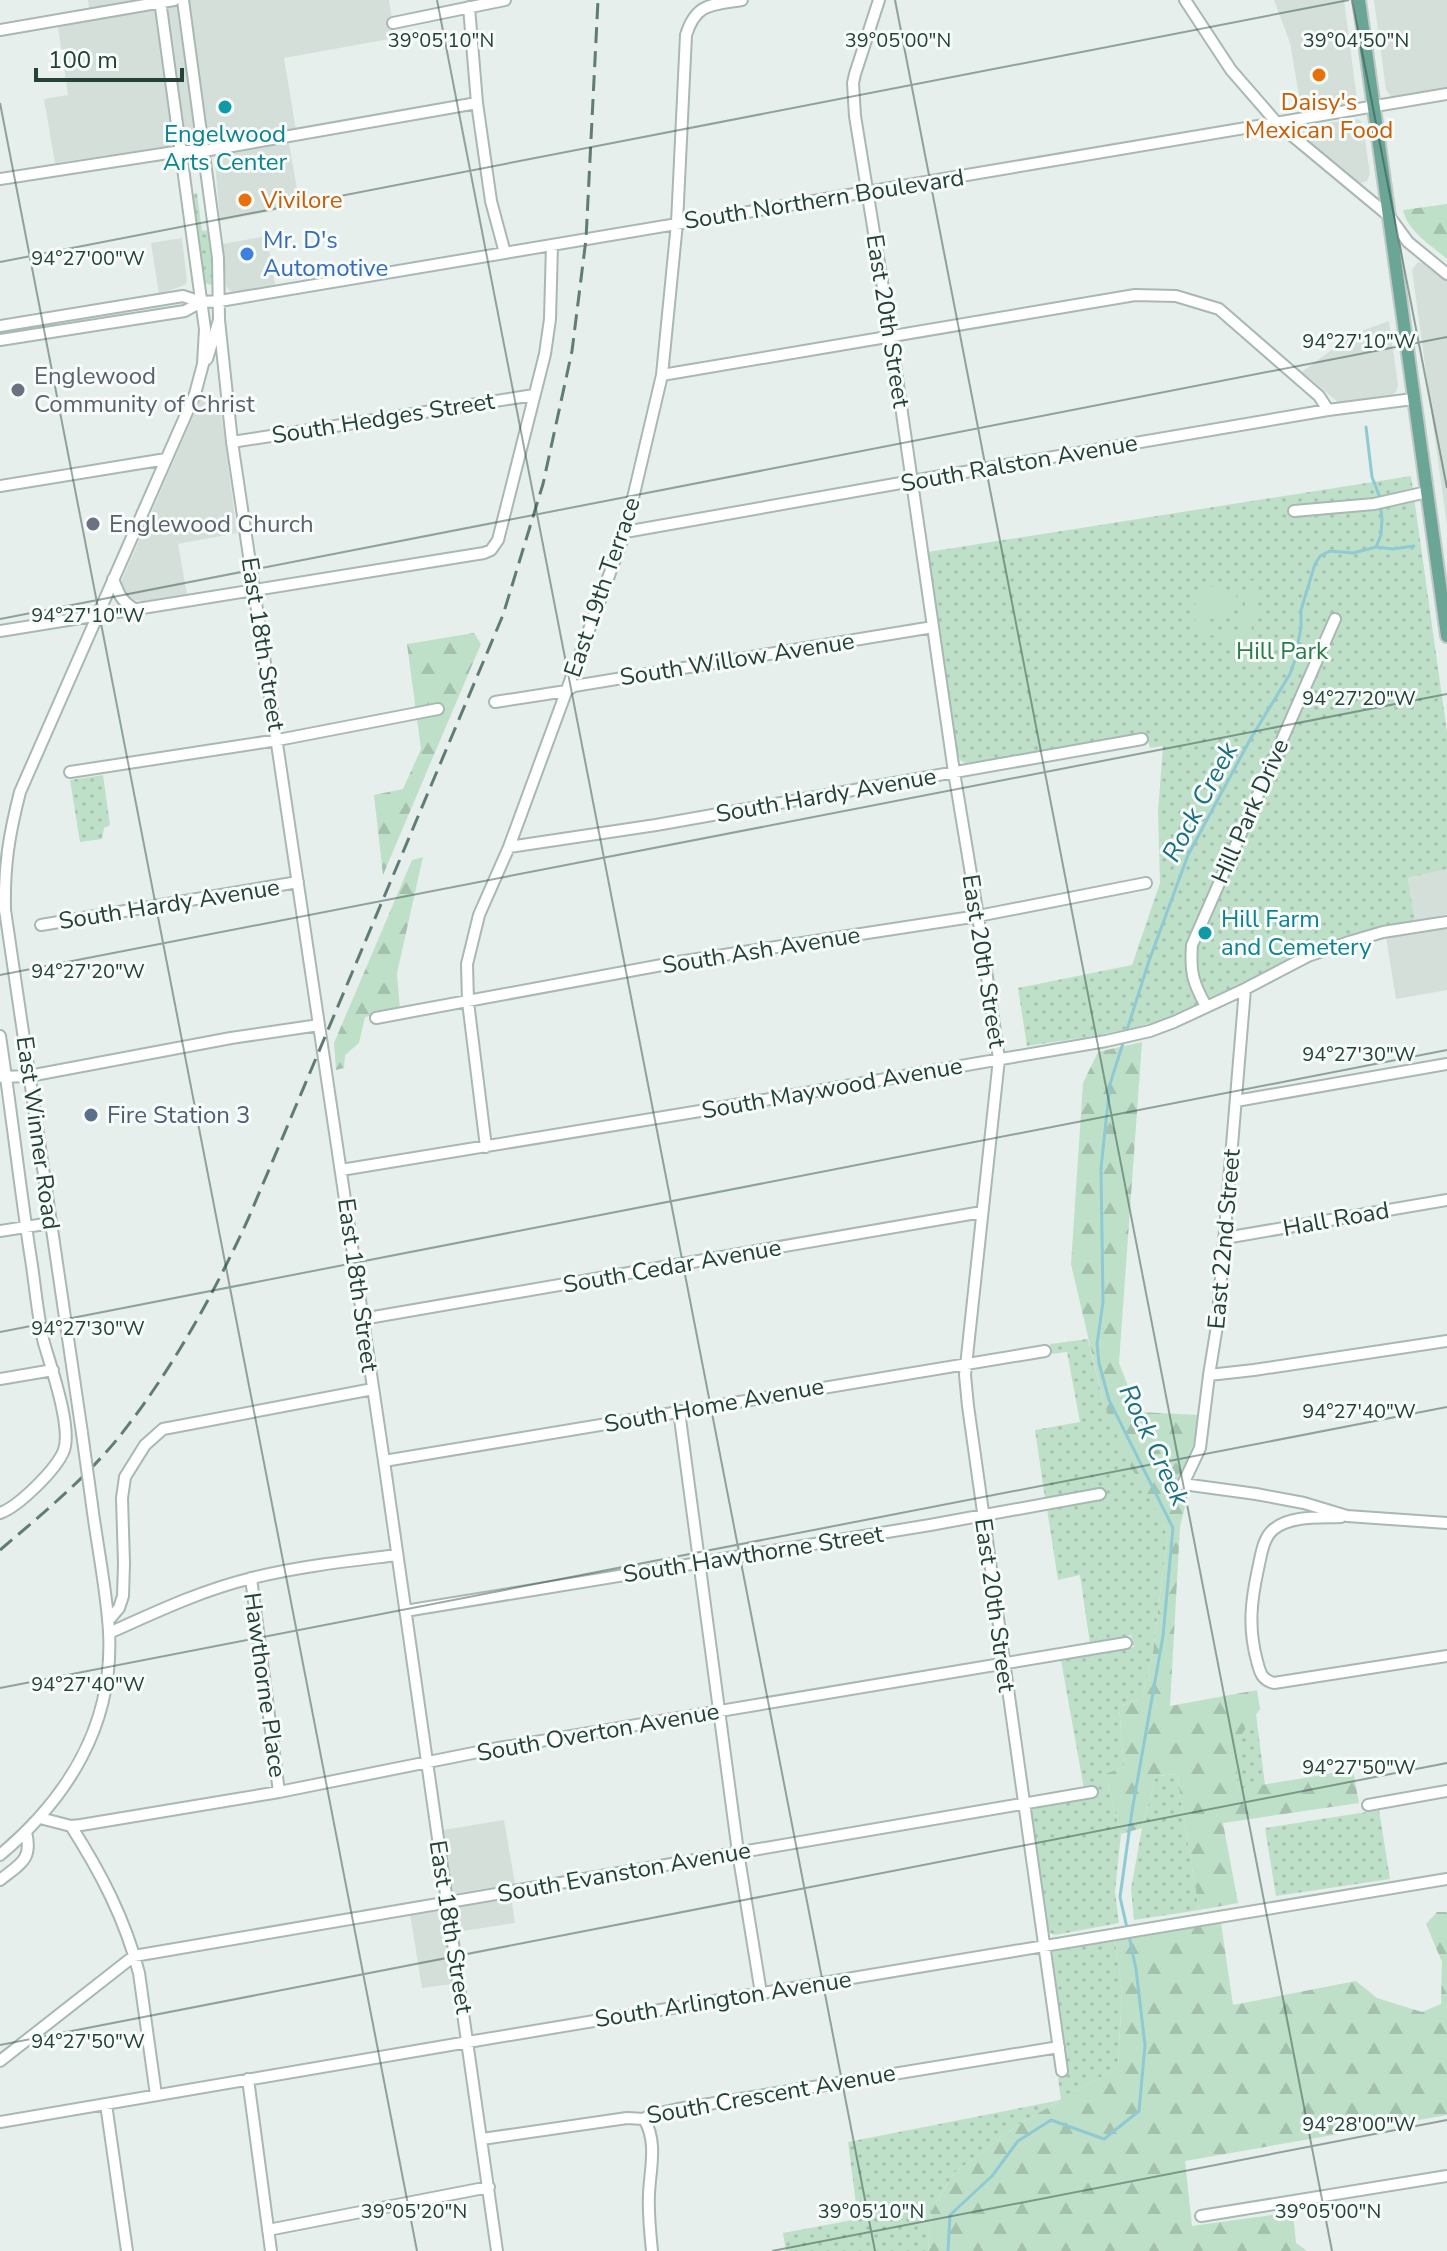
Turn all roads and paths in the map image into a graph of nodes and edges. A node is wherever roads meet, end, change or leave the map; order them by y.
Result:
1 (174, 0) edge
2 (183, 0) edge
3 (505, 0) edge
4 (742, 0) edge
5 (879, 0) edge
6 (1185, 0) edge
7 (1359, 0) edge
8 (160, 1) edge
9 (469, 7) junction
10 (393, 23) dead end
11 (0, 30) edge
12 (1447, 94) edge
13 (477, 103) junction
14 (1374, 107) junction
15 (1277, 123) junction
16 (181, 151) junction
17 (204, 151) junction
18 (0, 179) edge
19 (867, 191) junction
20 (1389, 216) junction
21 (677, 223) junction
22 (552, 245) junction
23 (505, 253) junction
24 (1447, 274) edge
25 (220, 301) junction
26 (201, 302) junction
27 (100, 310) junction
28 (219, 320) junction
29 (102, 324) junction
30 (0, 326) edge
31 (891, 337) junction
32 (0, 340) edge
33 (203, 364) junction
34 (662, 375) junction
35 (534, 395) junction
36 (1413, 399) junction
37 (1328, 410) junction
38 (232, 442) junction
39 (166, 459) junction
40 (912, 481) junction
41 (0, 486) edge
42 (1427, 492) junction
43 (1294, 511) dead end
44 (625, 532) junction
45 (113, 579) junction
46 (255, 589) junction
47 (133, 608) junction
48 (98, 614) junction
49 (1335, 619) dead end
50 (933, 627) junction
51 (0, 631) edge
52 (1447, 636) edge
53 (566, 691) junction
54 (495, 702) dead end
55 (438, 709) dead end
56 (1142, 739) dead end
57 (278, 740) junction
58 (70, 772) dead end
59 (954, 772) junction
60 (509, 847) junction
61 (298, 882) junction
62 (1146, 883) dead end
63 (978, 916) junction
64 (1447, 922) edge
65 (41, 925) dead end
66 (1245, 989) junction
67 (468, 1002) junction
68 (1206, 1006) junction
69 (376, 1018) dead end
70 (319, 1025) junction
71 (0, 1036) edge
72 (999, 1059) junction
73 (1447, 1064) edge
74 (29, 1076) junction
75 (3, 1077) edge
76 (1236, 1101) junction
77 (486, 1147) junction
78 (341, 1170) junction
79 (1447, 1200) edge
80 (982, 1212) junction
81 (51, 1223) junction
82 (26, 1226) junction
83 (0, 1231) edge
84 (1225, 1238) junction
85 (362, 1319) junction
86 (1447, 1341) edge
87 (1045, 1351) dead end
88 (967, 1363) junction
89 (53, 1370) junction
90 (1209, 1375) junction
91 (0, 1379) edge
92 (373, 1389) junction
93 (679, 1411) junction
94 (384, 1461) junction
95 (1100, 1494) dead end
96 (0, 1513) edge
97 (983, 1515) junction
98 (1347, 1516) junction
99 (1447, 1523) edge
100 (397, 1555) junction
101 (699, 1563) junction
102 (251, 1578) junction
103 (405, 1611) junction
104 (108, 1627) junction
105 (1126, 1643) dead end
106 (1447, 1656) edge
107 (1003, 1664) junction
108 (719, 1712) junction
109 (426, 1763) junction
110 (1447, 1791) edge
111 (279, 1792) junction
112 (1092, 1792) dead end
113 (1025, 1804) junction
114 (1368, 1805) dead end
115 (40, 1818) junction
116 (71, 1826) junction
117 (26, 1832) junction
118 (738, 1852) junction
119 (0, 1855) edge
120 (1447, 1879) edge
121 (0, 1880) edge
122 (447, 1903) junction
123 (1044, 1945) junction
124 (134, 1956) junction
125 (761, 1993) junction
126 (468, 2042) junction
127 (1059, 2047) junction
128 (0, 2061) edge
129 (1062, 2071) dead end
130 (248, 2079) junction
131 (156, 2095) junction
132 (106, 2104) junction
133 (644, 2119) junction
134 (0, 2122) edge
135 (482, 2139) junction
136 (1447, 2176) edge
137 (489, 2187) junction
138 (1201, 2216) dead end
139 (268, 2230) junction
140 (127, 2251) edge
141 (271, 2251) edge
142 (497, 2251) edge
143 (652, 2251) edge

1 - 8 street
2 - 17 street, East Winner Road
3 - 9 street
4 - 21 street, East 19th Terrace
5 - 19 street, East 20th Street
6 - 15 street
7 - 14 main road
8 - 11 street
8 - 16 street, East Winner Road
9 - 10 street
9 - 13 street
12 - 14 street, South Northern Boulevard
13 - 17 street
13 - 23 street
14 - 15 street, South Northern Boulevard
14 - 20 main road
15 - 19 street, South Northern Boulevard
15 - 20 street
16 - 17 street
16 - 18 street
16 - 26 street, East Winner Road
17 - 25 street, East Winner Road
19 - 21 street, South Northern Boulevard
19 - 31 street, East 20th Street
20 - 24 street
20 - 36 main road
21 - 22 street, South Northern Boulevard
21 - 34 street, East 19th Terrace
22 - 23 street, South Northern Boulevard
22 - 35 street
23 - 25 street, South Northern Boulevard
25 - 26 street, South Northern Boulevard
25 - 28 street, East Winner Road
26 - 27 street, South Northern Boulevard
26 - 29 street, South Northern Boulevard
26 - 33 street, East Winner Road
27 - 29 street
27 - 30 street, South Northern Boulevard
28 - 33 street, East Winner Road
28 - 38 street, East 18th Street
29 - 32 street, South Northern Boulevard
31 - 34 street
31 - 37 street
31 - 40 street, East 20th Street
33 - 39 street, East Winner Road
34 - 44 street, East 19th Terrace
35 - 38 street, South Hedges Street
35 - 46 street
36 - 37 street, South Ralston Avenue
36 - 42 main road
37 - 40 street, South Ralston Avenue
38 - 46 street, East 18th Street
39 - 41 street
39 - 45 street, East Winner Road
40 - 44 street, South Ralston Avenue
40 - 50 street, East 20th Street
42 - 43 street
42 - 52 main road
44 - 53 street, East 19th Terrace
45 - 47 street
45 - 48 street, East Winner Road
46 - 47 street
46 - 57 street, East 18th Street
47 - 48 street
48 - 51 street
48 - 74 street, East Winner Road
49 - 68 street, Hill Park Drive
50 - 53 street, South Willow Avenue
50 - 59 street, East 20th Street
53 - 54 street, South Willow Avenue
53 - 60 street, East 19th Terrace
55 - 57 street
56 - 59 street, South Hardy Avenue
57 - 58 street
57 - 61 street, East 18th Street
59 - 60 street, South Hardy Avenue
59 - 63 street, East 20th Street
60 - 67 street, East 19th Terrace
61 - 65 street, South Hardy Avenue
61 - 70 street, East 18th Street
62 - 63 street, South Ash Avenue
63 - 67 street, South Ash Avenue
63 - 72 street, East 20th Street
64 - 66 street, South Maywood Avenue
66 - 68 street, South Maywood Avenue
66 - 76 street, East 22nd Street
67 - 69 street, South Ash Avenue
67 - 77 street, East 19th Terrace
68 - 72 street, South Maywood Avenue
70 - 74 street
70 - 78 street, East 18th Street
71 - 75 street
72 - 77 street, South Maywood Avenue
72 - 80 street, East 20th Street
73 - 76 street
74 - 75 street
74 - 81 street, East Winner Road
75 - 82 street
76 - 84 street, East 22nd Street
77 - 78 street, South Maywood Avenue
78 - 85 street, East 18th Street
79 - 84 street, Hall Road
80 - 85 street, South Cedar Avenue
80 - 88 street, East 20th Street
81 - 82 street
81 - 104 street, East Winner Road, bridge
82 - 83 street
82 - 89 street
84 - 90 street, East 22nd Street
85 - 92 street, East 18th Street
86 - 90 street
87 - 88 street, South Home Avenue
88 - 93 street, South Home Avenue
88 - 97 street, East 20th Street
89 - 91 street
89 - 96 street
90 - 98 street, East 22nd Street
92 - 94 street, East 18th Street
92 - 104 street
93 - 94 street, South Home Avenue
93 - 101 street
94 - 100 street, East 18th Street
95 - 97 street, South Hawthorne Street
97 - 101 street, South Hawthorne Street
97 - 107 street, East 20th Street
98 - 99 street
98 - 106 street
100 - 102 street
100 - 103 street, East 18th Street
101 - 103 street, South Hawthorne Street
101 - 108 street
102 - 104 street
102 - 111 street, Hawthorne Place
103 - 109 street, East 18th Street
104 - 115 street, East Winner Road
105 - 107 street, South Overton Avenue
107 - 108 street, South Overton Avenue
107 - 113 street, East 20th Street
108 - 109 street, South Overton Avenue
108 - 118 street
109 - 111 street, South Overton Avenue
109 - 122 street, East 18th Street
110 - 114 street
111 - 116 street, South Overton Avenue
112 - 113 street, South Evanston Avenue
113 - 118 street, South Evanston Avenue
113 - 123 street, East 20th Street
115 - 116 street
115 - 117 street, East Winner Road
116 - 124 street
117 - 119 street, East Winner Road
117 - 121 street
118 - 122 street, South Evanston Avenue
118 - 125 street
120 - 123 street, South Arlington Avenue
122 - 124 street, South Evanston Avenue
122 - 126 street, East 18th Street
123 - 125 street, South Arlington Avenue
123 - 127 street, East 20th Street
124 - 128 street, South Evanston Avenue
124 - 131 street
125 - 126 street, South Arlington Avenue
126 - 130 street, South Arlington Avenue
126 - 135 street, East 18th Street
127 - 129 street, East 20th Street
127 - 133 street, South Crescent Avenue
130 - 131 street, South Arlington Avenue
130 - 139 street
131 - 132 street, South Arlington Avenue
132 - 134 street, South Arlington Avenue
132 - 140 street
133 - 135 street, South Crescent Avenue
133 - 143 street
135 - 137 street, East 18th Street
136 - 138 street
137 - 139 street
137 - 142 street, East 18th Street
139 - 141 street

